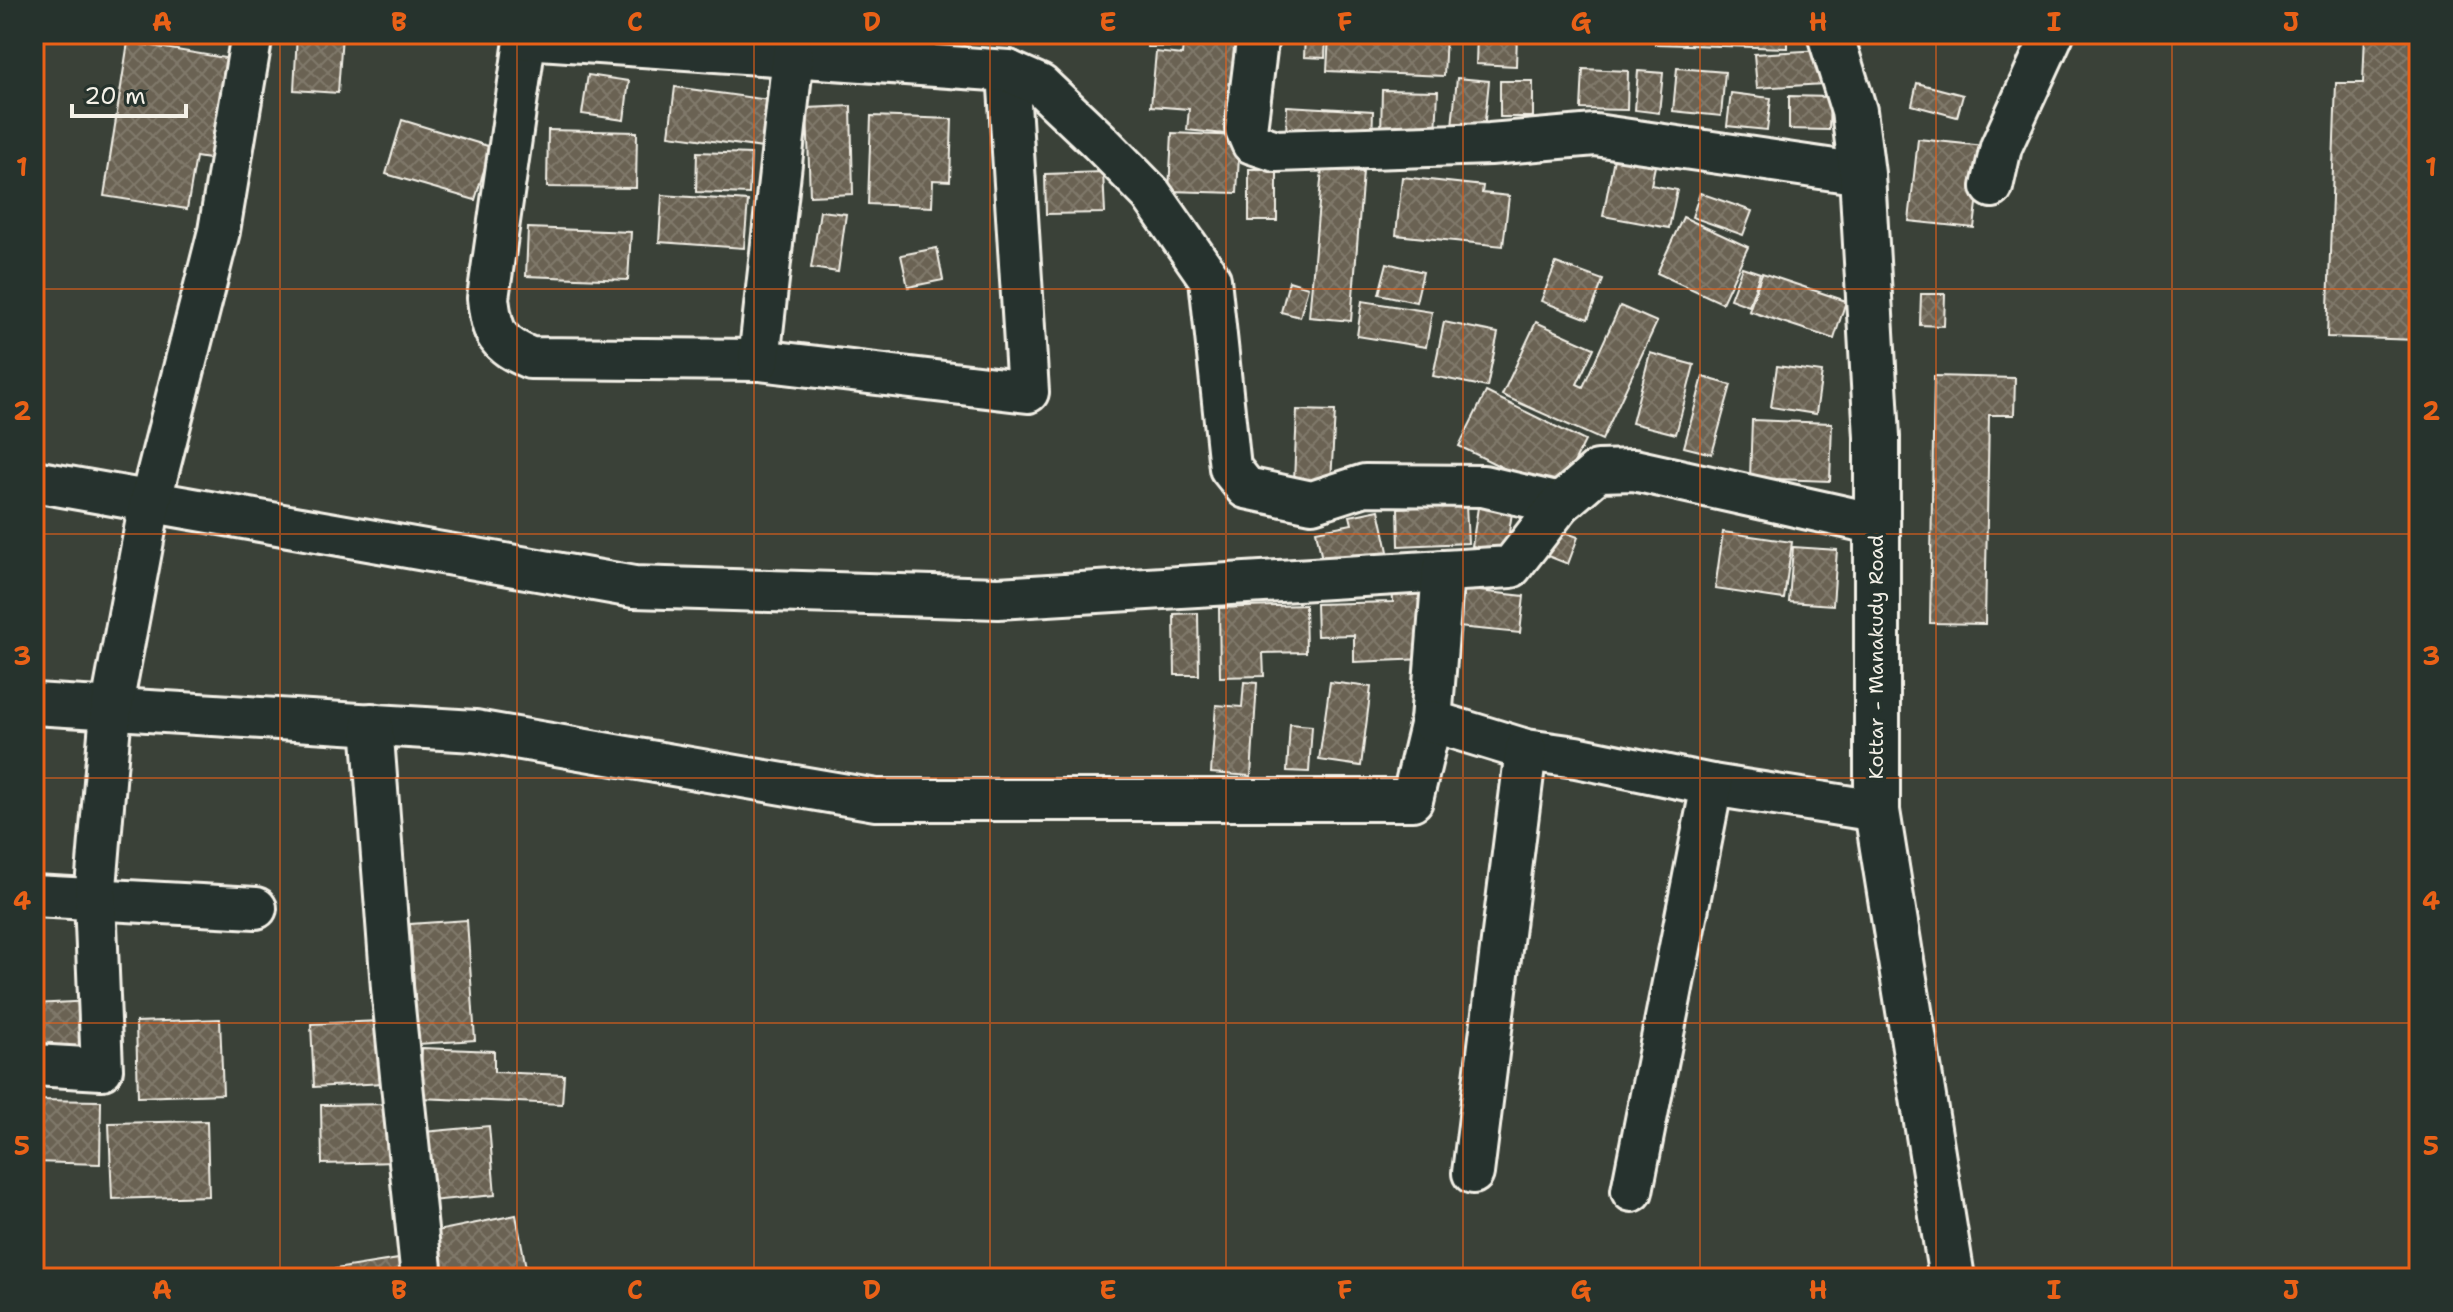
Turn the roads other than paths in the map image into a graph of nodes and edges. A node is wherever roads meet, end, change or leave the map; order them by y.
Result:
1 (252, 34) edge
2 (1258, 34) edge
3 (1830, 34) edge
4 (2053, 34) edge
5 (526, 36) edge
6 (793, 56) junction
7 (1008, 71) junction
8 (1862, 174) junction
9 (1992, 187) dead end
10 (759, 360) junction
11 (34, 481) edge
12 (150, 503) junction
13 (1560, 504) junction
14 (1876, 524) junction
15 (1443, 571) junction
16 (34, 704) edge
17 (111, 711) junction
18 (372, 724) junction
19 (1427, 738) junction
20 (1526, 750) junction
21 (1712, 785) junction
22 (1877, 811) junction
23 (34, 896) edge
24 (95, 899) junction
25 (256, 908) dead end
26 (34, 1065) edge
27 (1473, 1173) dead end
28 (1632, 1191) dead end
29 (422, 1278) edge
30 (1952, 1278) edge

1 - 12 street
2 - 8 street
3 - 8 main road, Kottar - Manakudy Road
4 - 9 street
5 - 6 street
5 - 10 street
6 - 7 street
6 - 10 street
7 - 10 street
7 - 13 street
8 - 14 main road, Kottar - Manakudy Road
11 - 12 street
12 - 15 street
12 - 17 street
13 - 14 street
13 - 15 street
14 - 22 main road, Kottar - Manakudy Road
15 - 19 street
16 - 17 street
17 - 18 street
17 - 24 street
18 - 19 street
18 - 29 street
19 - 20 street
20 - 21 street
20 - 27 street
21 - 22 street
21 - 28 street
22 - 30 main road, Kottar - Manakudy Road
23 - 24 street
24 - 25 street
24 - 26 street

